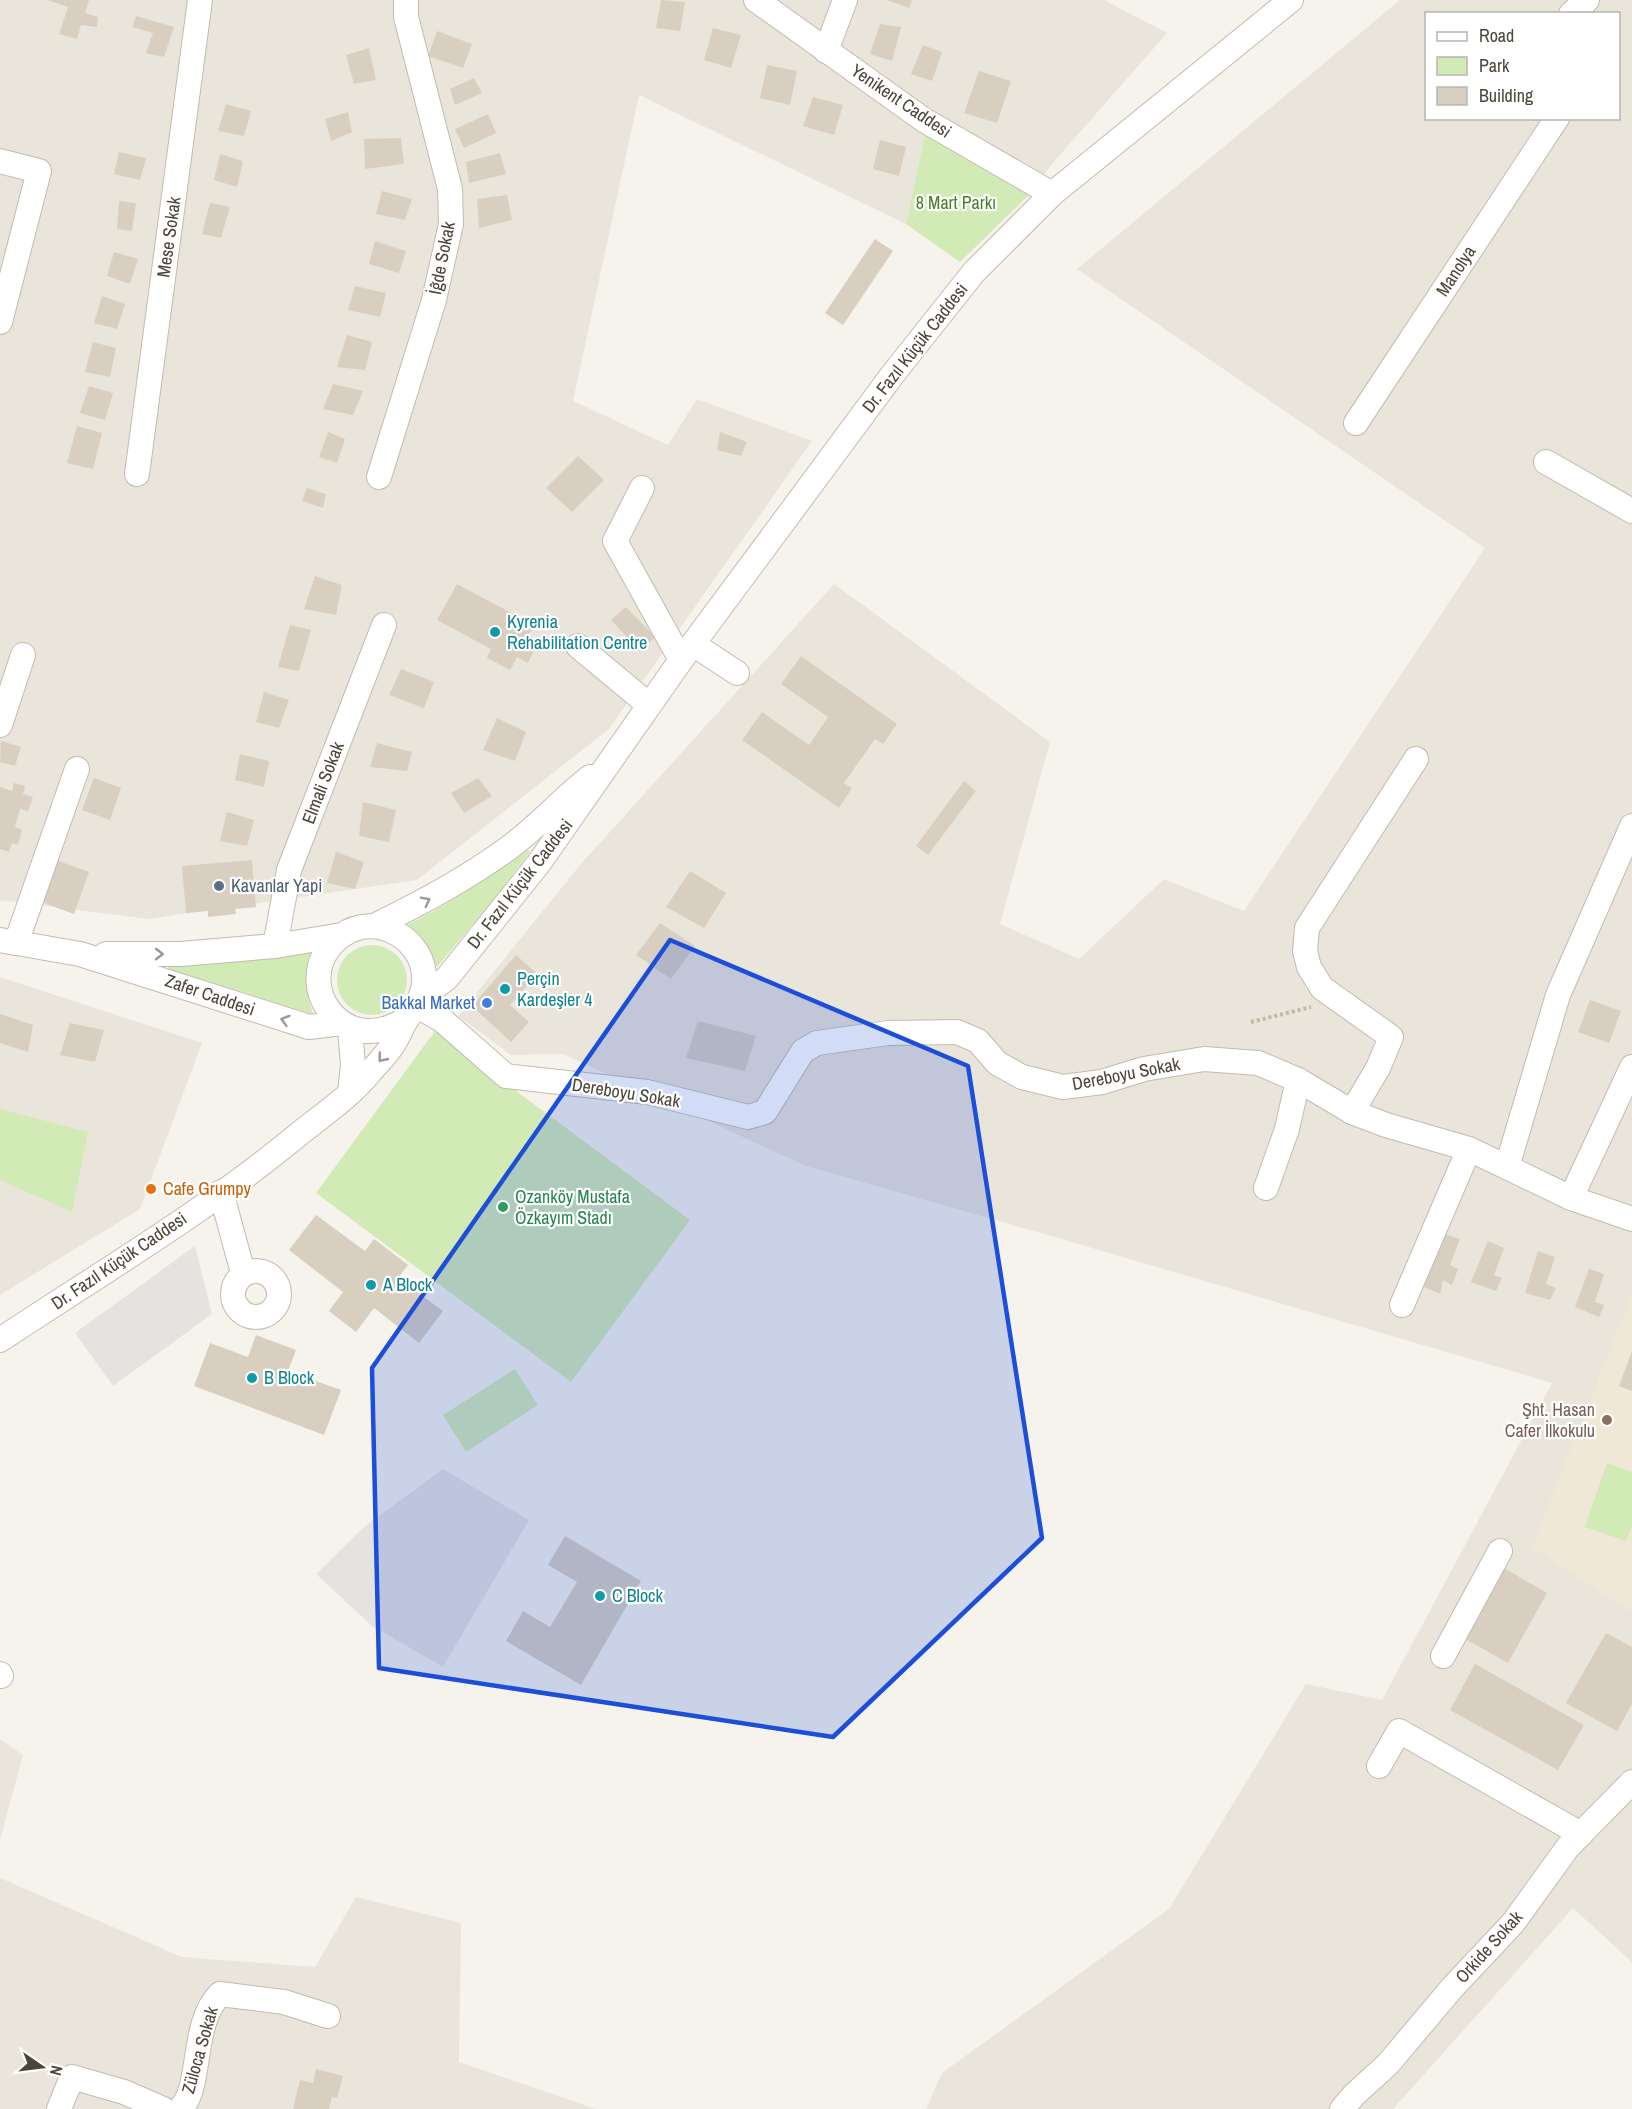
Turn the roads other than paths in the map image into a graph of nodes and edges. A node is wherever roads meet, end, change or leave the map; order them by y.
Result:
1 (200, 0) edge
2 (406, 0) edge
3 (756, 0) edge
4 (845, 0) edge
5 (1291, 0) edge
6 (1587, 0) edge
7 (1573, 12) edge
8 (826, 51) junction
9 (1556, 120) edge
10 (0, 160) edge
11 (1052, 194) junction
12 (0, 322) edge
13 (1356, 423) dead end
14 (1546, 462) dead end
15 (137, 474) dead end
16 (379, 477) dead end
17 (642, 488) dead end
18 (1632, 511) edge
19 (384, 625) dead end
20 (578, 646) dead end
21 (687, 652) junction
22 (23, 655) dead end
23 (737, 673) dead end
24 (649, 705) junction
25 (0, 725) edge
26 (1416, 759) dead end
27 (609, 761) junction
28 (77, 769) dead end
29 (1632, 826) edge
30 (374, 926) junction
31 (342, 935) junction
32 (8, 941) edge
33 (275, 946) junction
34 (80, 954) junction
35 (415, 1008) junction
36 (346, 1026) junction
37 (1632, 1067) edge
38 (1298, 1080) junction
39 (350, 1093) junction
40 (1352, 1112) junction
41 (1469, 1149) junction
42 (1507, 1167) junction
43 (1266, 1188) dead end
44 (221, 1192) junction
45 (1571, 1198) junction
46 (1632, 1219) edge
47 (243, 1273) dead end
48 (1402, 1305) dead end
49 (0, 1340) edge
50 (1500, 1551) dead end
51 (1443, 1656) dead end
52 (1379, 1766) dead end
53 (1632, 1782) edge
54 (1581, 1834) junction
55 (328, 2016) dead end
56 (59, 2109) edge
57 (163, 2109) edge
58 (180, 2109) edge
59 (1342, 2109) edge

1 - 15 street, Mese Sokak
2 - 16 street, İĝde Sokak
3 - 8 street, Yenikent Caddesi
4 - 8 street
5 - 11 street, Dr. Fazıl Küçük Caddesi
6 - 7 street
8 - 11 street, Yenikent Caddesi
9 - 13 street, Manolya
10 - 12 street
11 - 21 street, Dr. Fazıl Küçük Caddesi
14 - 18 street
17 - 21 street
19 - 33 street, Elmali Sokak
20 - 24 street
21 - 23 street
21 - 24 street, Dr. Fazıl Küçük Caddesi
22 - 25 street
24 - 27 street, Dr. Fazıl Küçük Caddesi
26 - 40 street
30 -> 27 street, Dr. Fazıl Küçük Caddesi
27 - 35 street, Dr. Fazıl Küçük Caddesi
28 - 32 street
29 - 42 street
30 - 31 street
30 - 35 street
31 - 33 street, Zafer Caddesi
31 - 36 street
32 - 34 street, Zafer Caddesi
34 -> 33 street, Zafer Caddesi
36 -> 34 street, Zafer Caddesi
35 - 36 street
35 - 38 street, Dereboyu Sokak
35 -> 39 street, Dr. Fazıl Küçük Caddesi
36 - 39 street
37 - 45 street
38 - 40 street, Dereboyu Sokak
38 - 43 street
39 - 44 street, Dr. Fazıl Küçük Caddesi
40 - 41 street, Dereboyu Sokak
41 - 42 street, Dereboyu Sokak
41 - 48 street
42 - 45 street, Dereboyu Sokak
44 - 47 street
44 - 49 street, Dr. Fazıl Küçük Caddesi
45 - 46 street, Dereboyu Sokak
50 - 51 street
52 - 54 street
53 - 54 street, Orkide Sokak
54 - 59 street, Orkide Sokak
55 - 58 street, Züloca Sokak
56 - 57 street, Züloca Sokak

